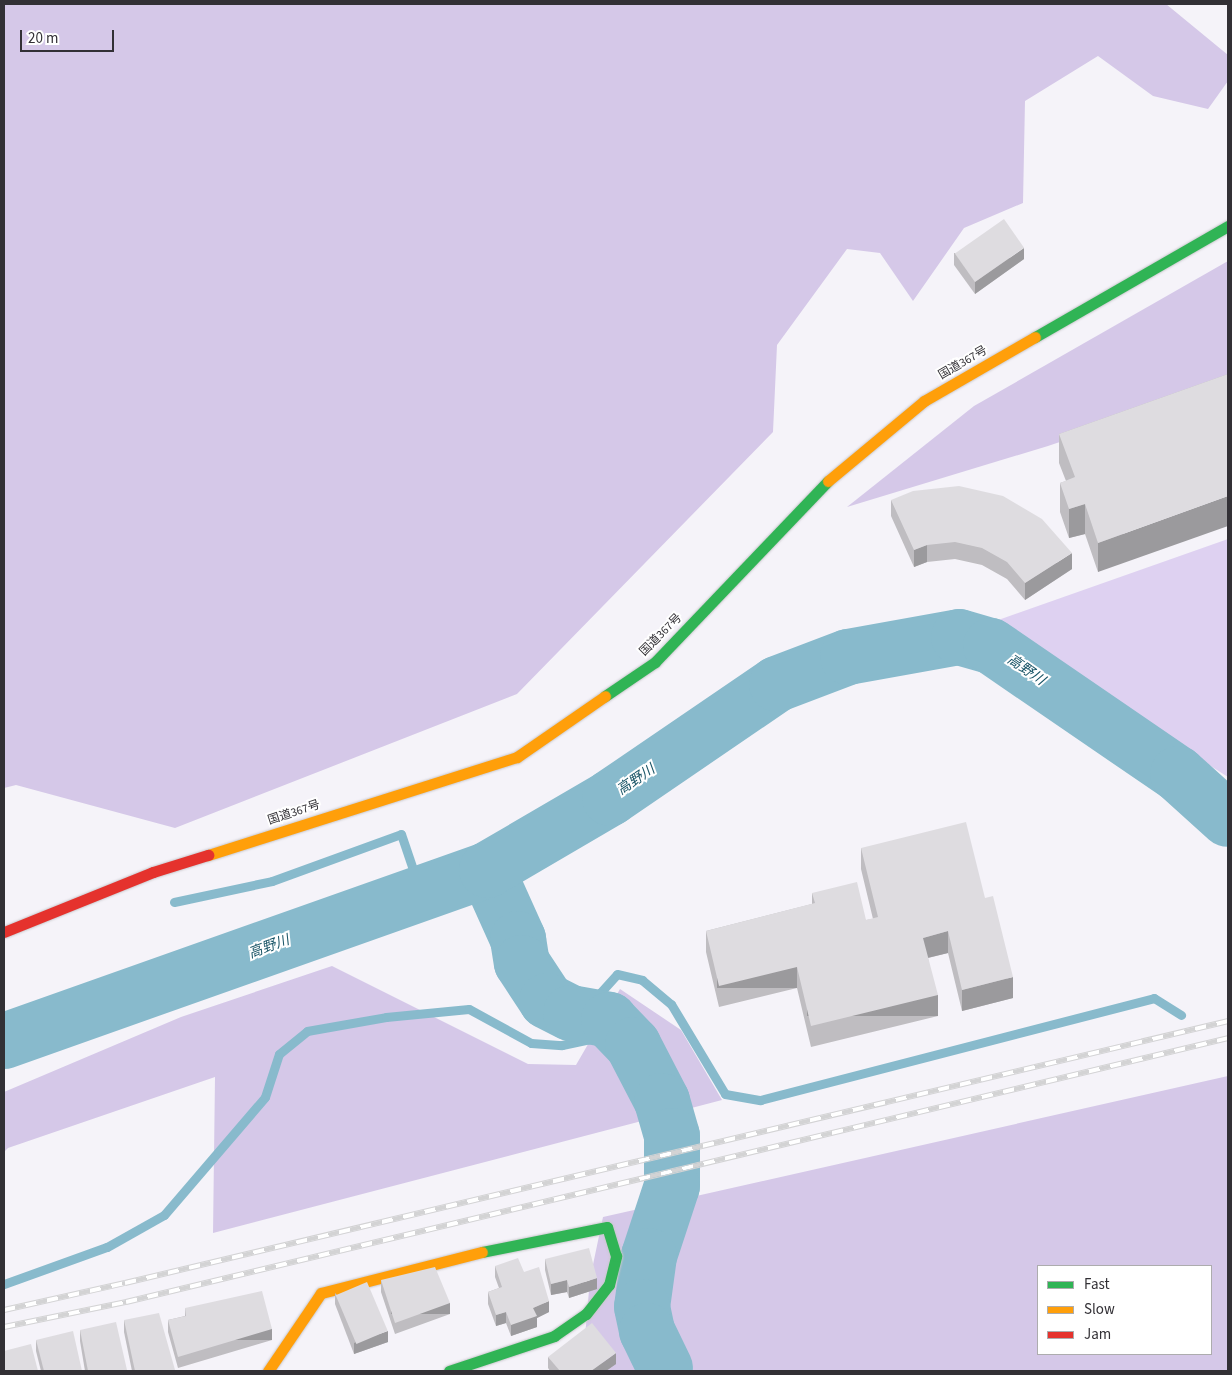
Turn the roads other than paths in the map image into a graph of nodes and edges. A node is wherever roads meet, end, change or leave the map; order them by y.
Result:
1 (1228, 226) edge
2 (4, 932) edge
3 (268, 1371) edge
4 (449, 1371) edge

1 - 2 main road, 国道367号
3 - 4 main road

